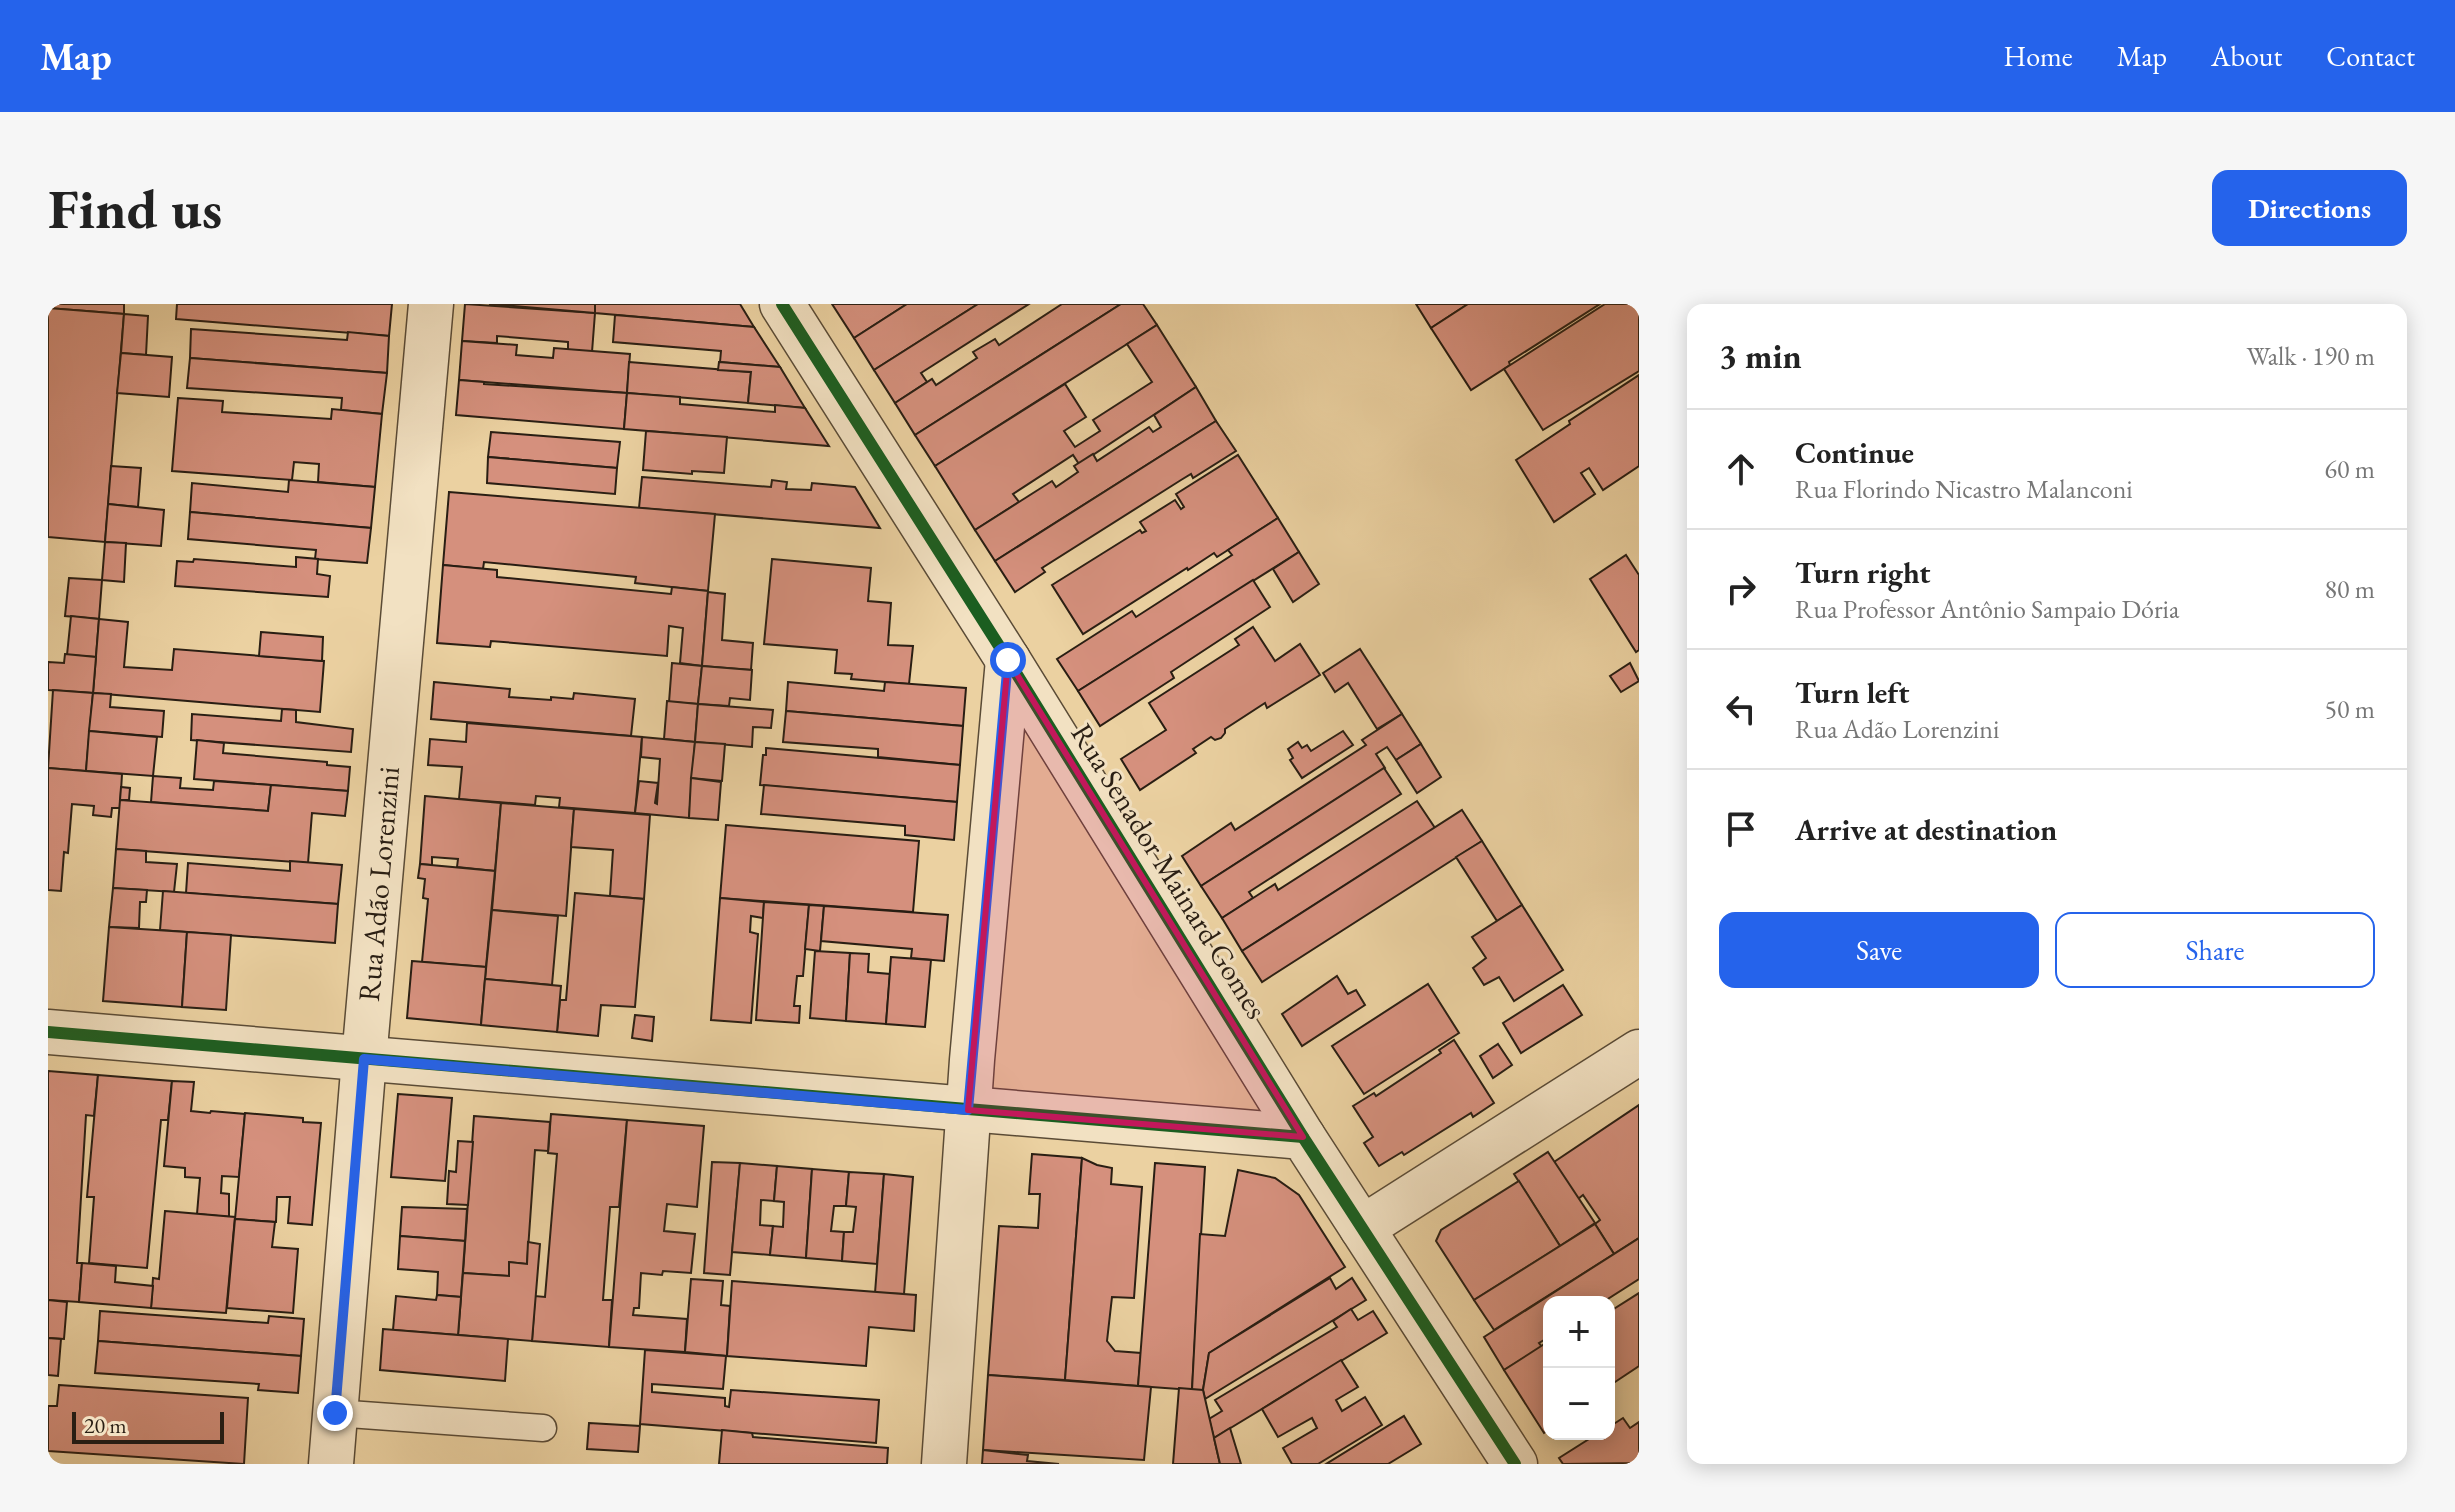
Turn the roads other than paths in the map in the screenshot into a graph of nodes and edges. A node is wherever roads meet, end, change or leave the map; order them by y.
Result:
1 (431, 304) edge
2 (782, 304) edge
3 (1008, 660) junction
4 (48, 1032) edge
5 (1639, 1052) edge
6 (364, 1059) junction
7 (968, 1110) junction
8 (1303, 1137) junction
9 (1362, 1228) junction
10 (335, 1413) junction
11 (543, 1428) dead end
12 (331, 1464) edge
13 (944, 1464) edge
14 (1515, 1464) edge

1 - 6 street, Rua Adão Lorenzini
2 - 3 street, Rua Senador Mainard Gomes
3 - 7 street
3 - 8 street, Rua Senador Mainard Gomes
4 - 6 street
5 - 9 street
6 - 7 street
6 - 10 street, Rua Adão Lorenzini
7 - 8 street
7 - 13 street
8 - 9 street, Rua Senador Mainard Gomes
9 - 14 street, Rua Senador Mainard Gomes
10 - 11 lane
10 - 12 street, Rua Adão Lorenzini

